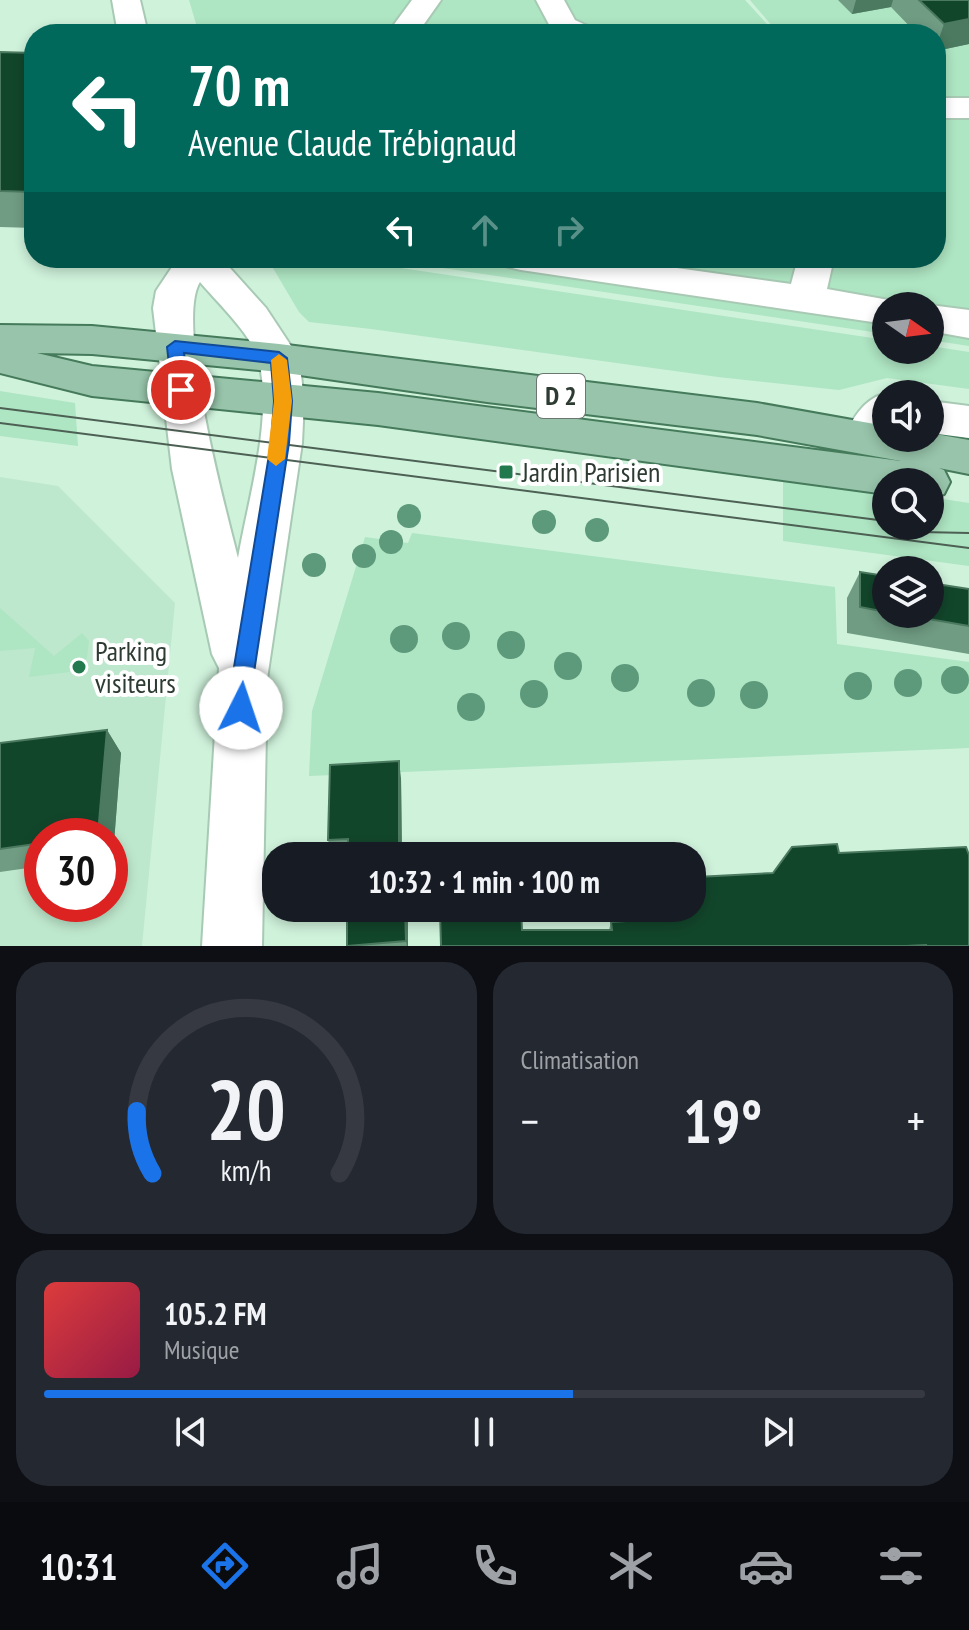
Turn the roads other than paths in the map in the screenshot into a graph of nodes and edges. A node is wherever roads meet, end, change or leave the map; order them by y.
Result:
1 (126, 0) edge
2 (427, 0) edge
3 (550, 0) edge
4 (131, 24) edge
5 (409, 24) edge
6 (562, 24) edge
7 (946, 108) edge
8 (969, 108) edge
9 (191, 268) edge
10 (207, 268) edge
11 (591, 268) edge
12 (814, 268) edge
13 (806, 299) junction
14 (872, 309) edge
15 (944, 320) edge
16 (969, 324) edge
17 (0, 339) edge
18 (175, 347) junction
19 (279, 358) junction
20 (0, 359) edge
21 (181, 390) junction
22 (283, 401) junction
23 (944, 419) edge
24 (969, 422) edge
25 (872, 424) edge
26 (944, 448) edge
27 (969, 457) edge
28 (872, 474) edge
29 (944, 484) edge
30 (969, 488) edge
31 (242, 679) junction
32 (232, 946) edge

1 - 4 street
2 - 5 street
3 - 6 street
7 - 8 street
9 - 18 street
10 - 19 street
11 - 13 street
12 - 13 street
13 - 14 street
15 - 16 street
17 - 18 main road, D 2
18 - 19 main road, D 2
18 - 21 street
19 - 22 street
19 - 25 main road, D 2
20 - 21 main road, D 2
21 - 22 main road, D 2
21 - 31 street
22 - 28 main road, D 2
22 - 31 street
23 - 24 street
26 - 27 main road, D 2
29 - 30 main road, D 2
31 - 32 street

